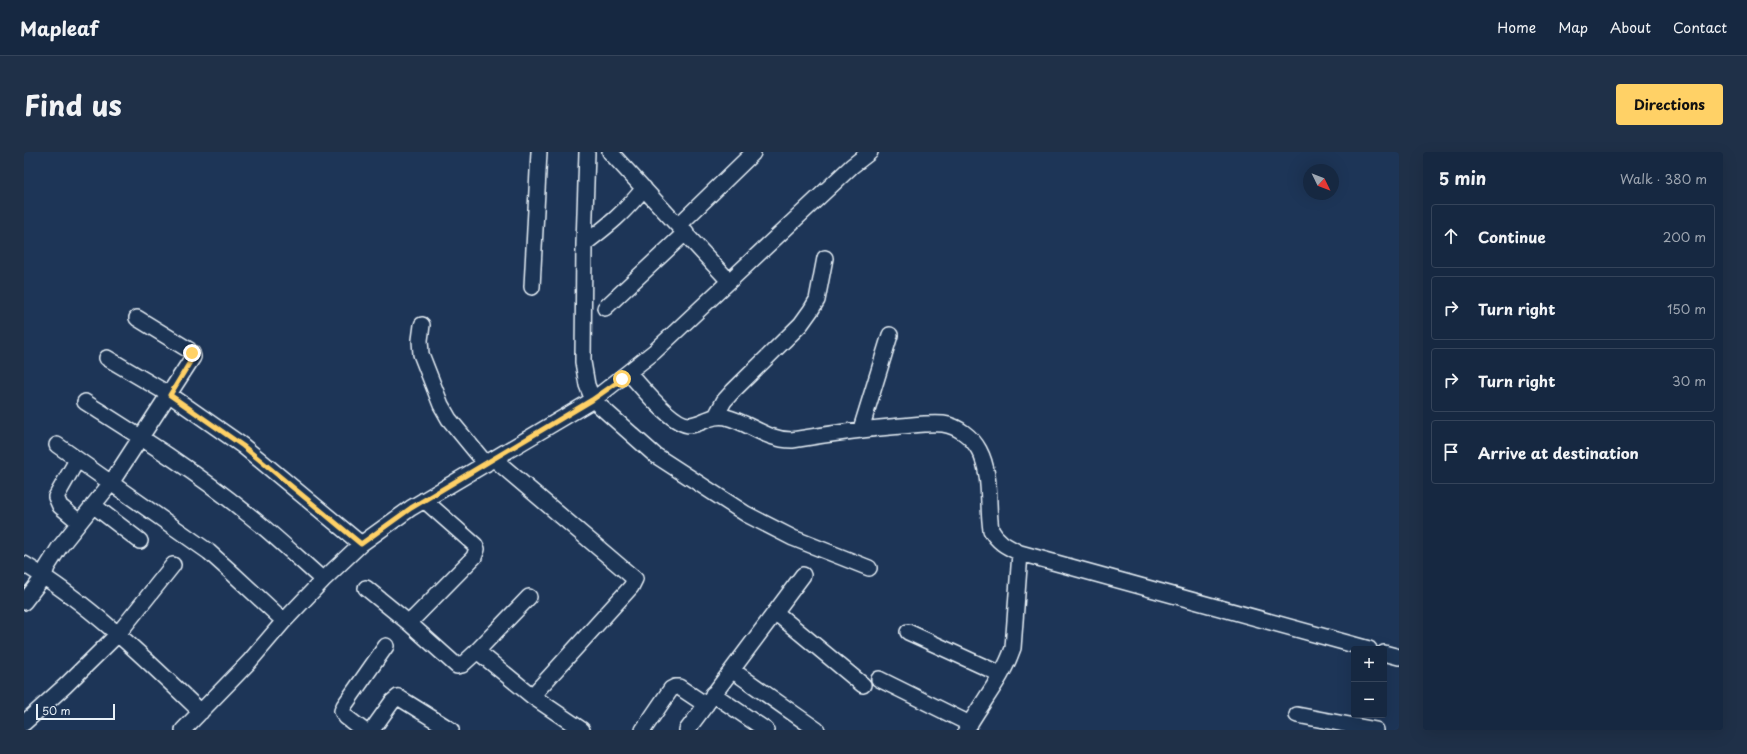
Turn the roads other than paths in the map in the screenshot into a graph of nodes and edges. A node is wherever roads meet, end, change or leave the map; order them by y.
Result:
1 (539, 152) edge
2 (587, 152) edge
3 (610, 152) edge
4 (870, 152) edge
5 (752, 153) dead end
6 (644, 188) junction
7 (683, 229) junction
8 (584, 244) junction
9 (825, 258) dead end
10 (730, 281) junction
11 (532, 287) dead end
12 (605, 308) dead end
13 (137, 318) dead end
14 (422, 326) dead end
15 (890, 335) dead end
16 (107, 358) dead end
17 (629, 373) junction
18 (170, 395) junction
19 (592, 400) junction
20 (85, 402) dead end
21 (716, 416) junction
22 (861, 429) junction
23 (141, 438) junction
24 (57, 445) dead end
25 (77, 460) junction
26 (490, 461) junction
27 (111, 483) junction
28 (424, 500) junction
29 (93, 505) junction
30 (79, 522) junction
31 (140, 541) dead end
32 (361, 544) junction
33 (1020, 553) junction
34 (24, 564) edge
35 (173, 565) dead end
36 (869, 568) dead end
37 (803, 575) dead end
38 (44, 576) junction
39 (323, 580) junction
40 (366, 588) dead end
41 (529, 597) dead end
42 (24, 602) edge
43 (775, 612) junction
44 (284, 621) junction
45 (409, 622) junction
46 (908, 632) dead end
47 (118, 634) junction
48 (386, 646) dead end
49 (1353, 646) edge
50 (476, 652) junction
51 (1387, 654) edge
52 (1399, 657) edge
53 (732, 670) junction
54 (1000, 674) junction
55 (879, 680) dead end
56 (863, 685) dead end
57 (532, 696) junction
58 (710, 700) junction
59 (201, 712) junction
60 (1297, 715) dead end
61 (24, 724) edge
62 (1357, 724) edge
63 (968, 727) edge
64 (183, 730) edge
65 (363, 730) edge
66 (372, 730) edge
67 (451, 730) edge
68 (582, 730) edge
69 (643, 730) edge
70 (687, 730) edge
71 (766, 730) edge
72 (817, 730) edge
73 (1376, 730) edge

1 - 11 street
2 - 8 street
3 - 6 street
4 - 10 street
5 - 7 street
6 - 7 street
6 - 8 street
7 - 10 street
7 - 12 street
8 - 19 street
9 - 21 street
10 - 17 street
13 - 18 street
14 - 26 street
15 - 22 street
16 - 18 street
17 - 19 street
17 - 21 street
18 - 23 street
18 - 32 street
19 - 26 street
19 - 36 street
20 - 23 street
21 - 22 street
22 - 33 street
23 - 27 street
23 - 39 street
24 - 25 street
25 - 27 street
25 - 30 street
26 - 28 street
26 - 57 street
27 - 29 street
27 - 44 street
28 - 32 street
28 - 45 street
29 - 30 street
29 - 31 street
30 - 38 street
32 - 39 street
33 - 49 street
33 - 54 street
34 - 38 street
35 - 47 street
37 - 43 street
38 - 42 street
38 - 47 street
39 - 44 street
40 - 45 street
41 - 50 street
43 - 53 street
43 - 56 street
44 - 59 street
45 - 50 street
46 - 54 street
47 - 59 street
47 - 61 street
48 - 65 street
50 - 57 street
51 - 52 street
53 - 58 street
53 - 72 street
54 - 63 street
55 - 63 street
57 - 68 street
58 - 69 street
58 - 70 street
58 - 71 street
59 - 64 street
60 - 62 street
62 - 73 street
66 - 67 street

